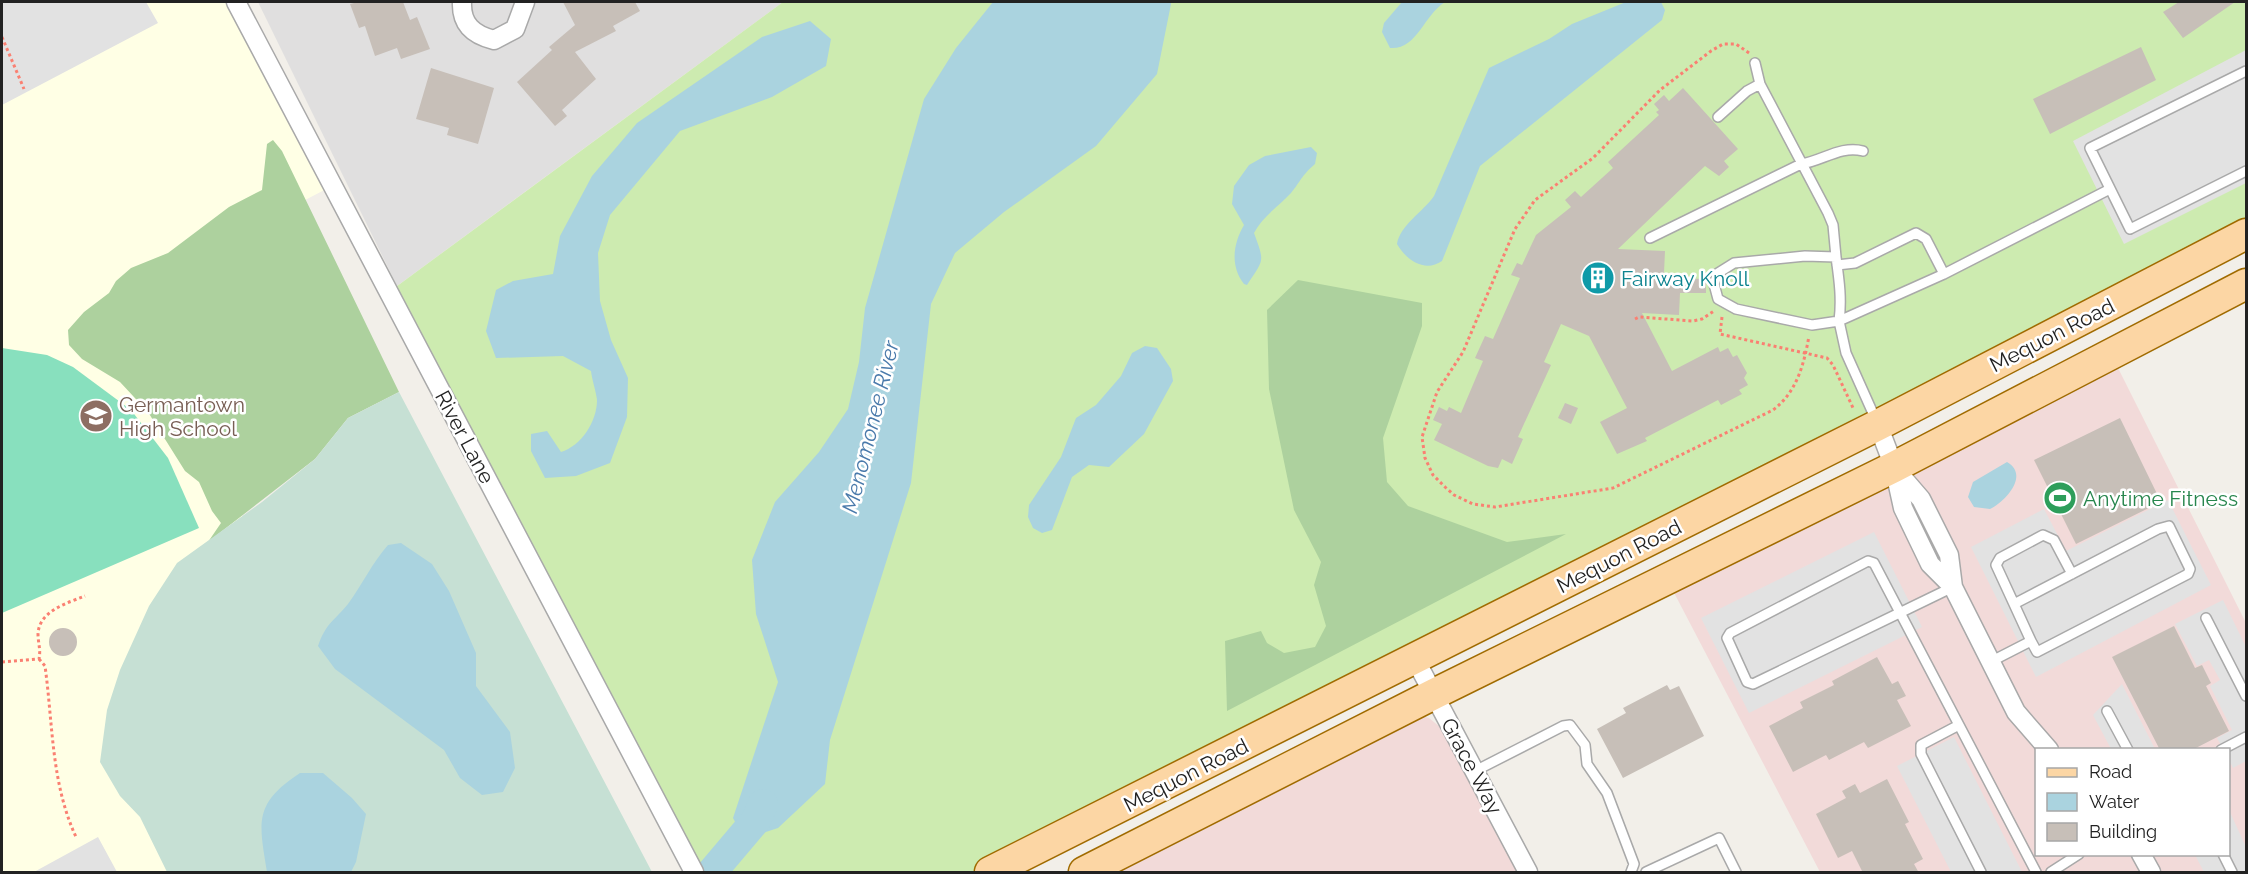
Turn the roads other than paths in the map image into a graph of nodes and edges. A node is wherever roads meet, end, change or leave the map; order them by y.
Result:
1 (236, 2) edge
2 (462, 2) edge
3 (525, 2) edge
4 (1755, 63) road end
5 (2247, 71) edge
6 (1760, 84) junction
7 (1718, 117) dead end
8 (1863, 151) dead end
9 (1801, 164) junction
10 (2247, 171) edge
11 (2110, 189) junction
12 (2247, 234) edge
13 (1650, 238) dead end
14 (1836, 261) junction
15 (1944, 274) junction
16 (2247, 284) edge
17 (1839, 321) junction
18 (1866, 417) junction
19 (1894, 467) junction
20 (2072, 574) junction
21 (1953, 587) junction
22 (2014, 604) junction
23 (1900, 612) junction
24 (2206, 618) dead end
25 (2031, 641) junction
26 (1415, 659) junction
27 (1990, 662) junction
28 (1434, 694) junction
29 (2247, 696) edge
30 (2107, 711) dead end
31 (1959, 725) junction
32 (2247, 737) edge
33 (2047, 748) edge
34 (2127, 748) edge
35 (2224, 748) edge
36 (1475, 771) junction
37 (1058, 838) junction
38 (2077, 856) edge
39 (2142, 856) edge
40 (2224, 856) edge
41 (693, 871) edge
42 (990, 873) edge
43 (1076, 873) edge
44 (1084, 873) edge
45 (1528, 873) edge
46 (1631, 873) edge
47 (1646, 873) edge
48 (1736, 873) edge
49 (1981, 873) edge
50 (2036, 873) edge
51 (2051, 873) edge
52 (2151, 873) edge
53 (2232, 873) edge

1 - 41 street, River Lane
2 - 3 street
4 - 6 lane
5 - 11 lane
6 - 7 lane
6 - 9 lane
8 - 9 lane
9 - 13 lane
9 - 14 lane
10 - 11 lane
11 - 15 lane
12 - 18 main road, Mequon Road
14 - 15 lane
14 - 17 lane
14 - 17 lane
15 - 17 lane
16 - 19 main road, Mequon Road
17 - 18 lane
18 - 19 street
18 - 26 main road, Mequon Road
19 - 21 street
19 - 28 main road, Mequon Road
20 - 22 lane
20 - 22 lane
20 - 25 lane
21 - 23 lane
21 - 27 street
22 - 25 lane
23 - 23 lane
23 - 31 lane
24 - 29 lane
25 - 27 lane
26 - 28 street, Grace Way
26 - 37 main road, Mequon Road
27 - 33 street
28 - 36 street, Grace Way
28 - 44 main road, Mequon Road
30 - 34 lane
31 - 49 lane
31 - 50 lane
32 - 35 lane
36 - 45 street, Grace Way
36 - 46 lane
37 - 42 main road, Mequon Road
37 - 43 main road
38 - 51 lane
39 - 52 street
40 - 53 lane
47 - 48 lane

